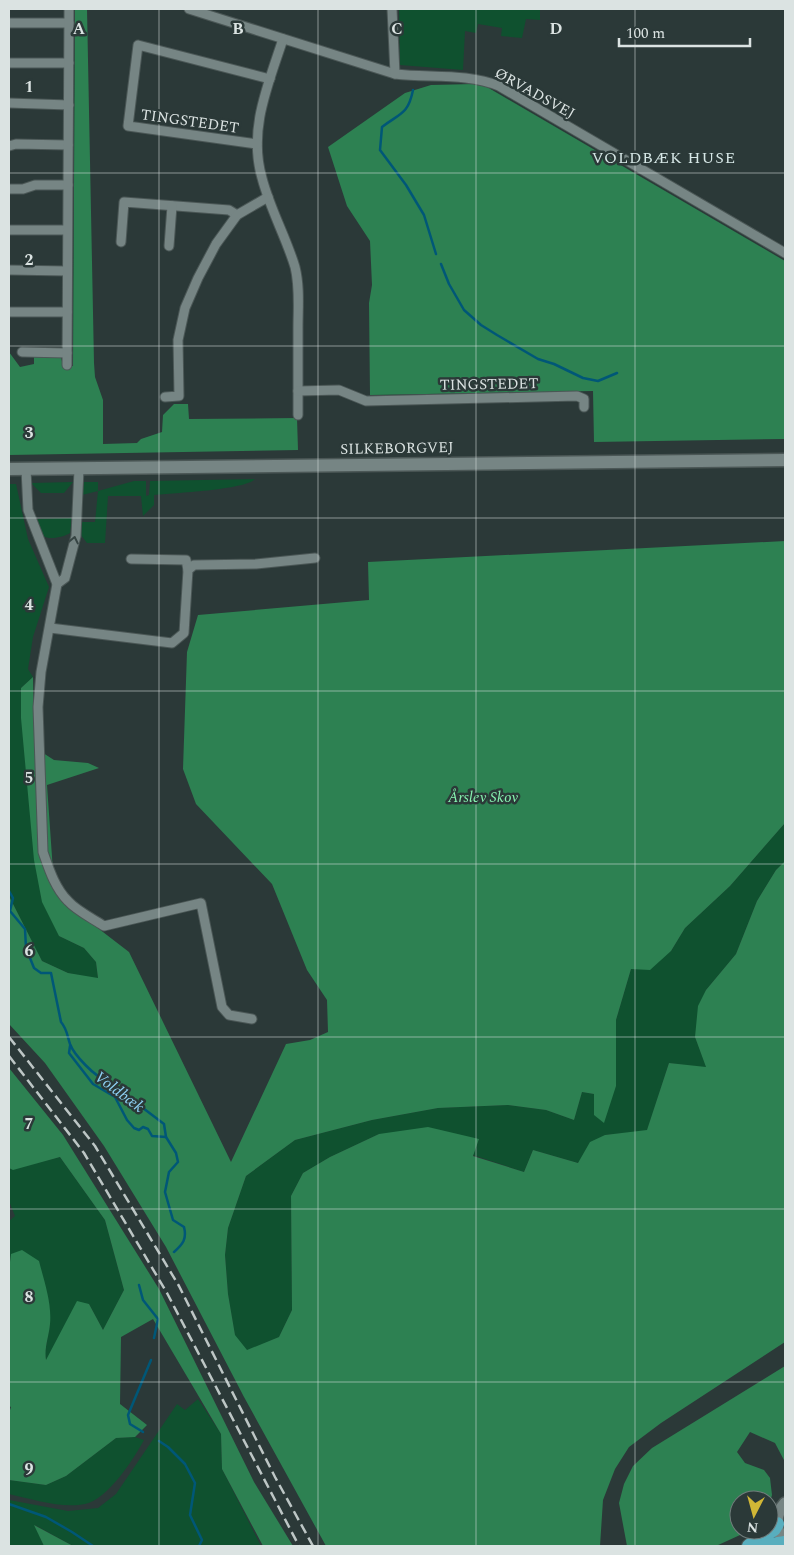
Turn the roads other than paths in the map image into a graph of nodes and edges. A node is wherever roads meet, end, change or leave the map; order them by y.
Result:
1 (69, 9) edge
2 (190, 9) edge
3 (392, 9) edge
4 (9, 23) edge
5 (69, 23) junction
6 (283, 39) junction
7 (9, 63) edge
8 (69, 63) junction
9 (395, 74) junction
10 (270, 78) junction
11 (9, 104) edge
12 (69, 105) junction
13 (257, 144) junction
14 (68, 145) junction
15 (9, 146) edge
16 (68, 185) junction
17 (9, 189) edge
18 (268, 197) junction
19 (172, 206) junction
20 (237, 215) junction
21 (9, 230) edge
22 (68, 230) junction
23 (121, 242) dead end
24 (169, 246) dead end
25 (785, 253) edge
26 (9, 270) edge
27 (67, 271) junction
28 (9, 312) edge
29 (67, 312) junction
30 (22, 352) dead end
31 (67, 353) junction
32 (67, 365) dead end
33 (298, 391) junction
34 (165, 397) dead end
35 (584, 407) dead end
36 (298, 415) dead end
37 (785, 460) edge
38 (79, 468) junction
39 (9, 469) edge
40 (26, 469) junction
41 (315, 558) dead end
42 (130, 559) dead end
43 (188, 570) junction
44 (57, 584) junction
45 (50, 628) junction
46 (252, 1019) dead end
47 (785, 1503) edge
48 (779, 1515) edge
49 (785, 1542) edge
50 (765, 1546) edge

1 - 5 street
2 - 6 street, ØRVADSVEJ
3 - 9 street
4 - 5 street
5 - 8 street
6 - 9 street, ØRVADSVEJ
6 - 10 street, TINGSTEDET
7 - 8 street
8 - 12 street
9 - 25 street, ØRVADSVEJ
10 - 13 street, TINGSTEDET
10 - 13 street, TINGSTEDET
11 - 12 street
12 - 14 street
13 - 18 street, TINGSTEDET
14 - 15 street
14 - 16 street
16 - 17 street
16 - 22 street
18 - 20 street
18 - 33 street, TINGSTEDET
19 - 20 street
19 - 23 street
19 - 24 street
20 - 34 street
21 - 22 street
22 - 27 street
26 - 27 street
27 - 29 street
28 - 29 street
29 - 31 street
30 - 31 street
31 - 32 street
33 - 35 street, TINGSTEDET
33 - 36 street, TINGSTEDET
37 - 38 main road, SILKEBORGVEJ
38 - 40 main road, SILKEBORGVEJ
44 -> 38 street
39 - 40 main road, SILKEBORGVEJ
40 - 44 street
41 - 43 street
42 - 43 street
43 - 45 street
44 - 45 street
45 - 46 street
47 - 48 street
49 - 50 highway

